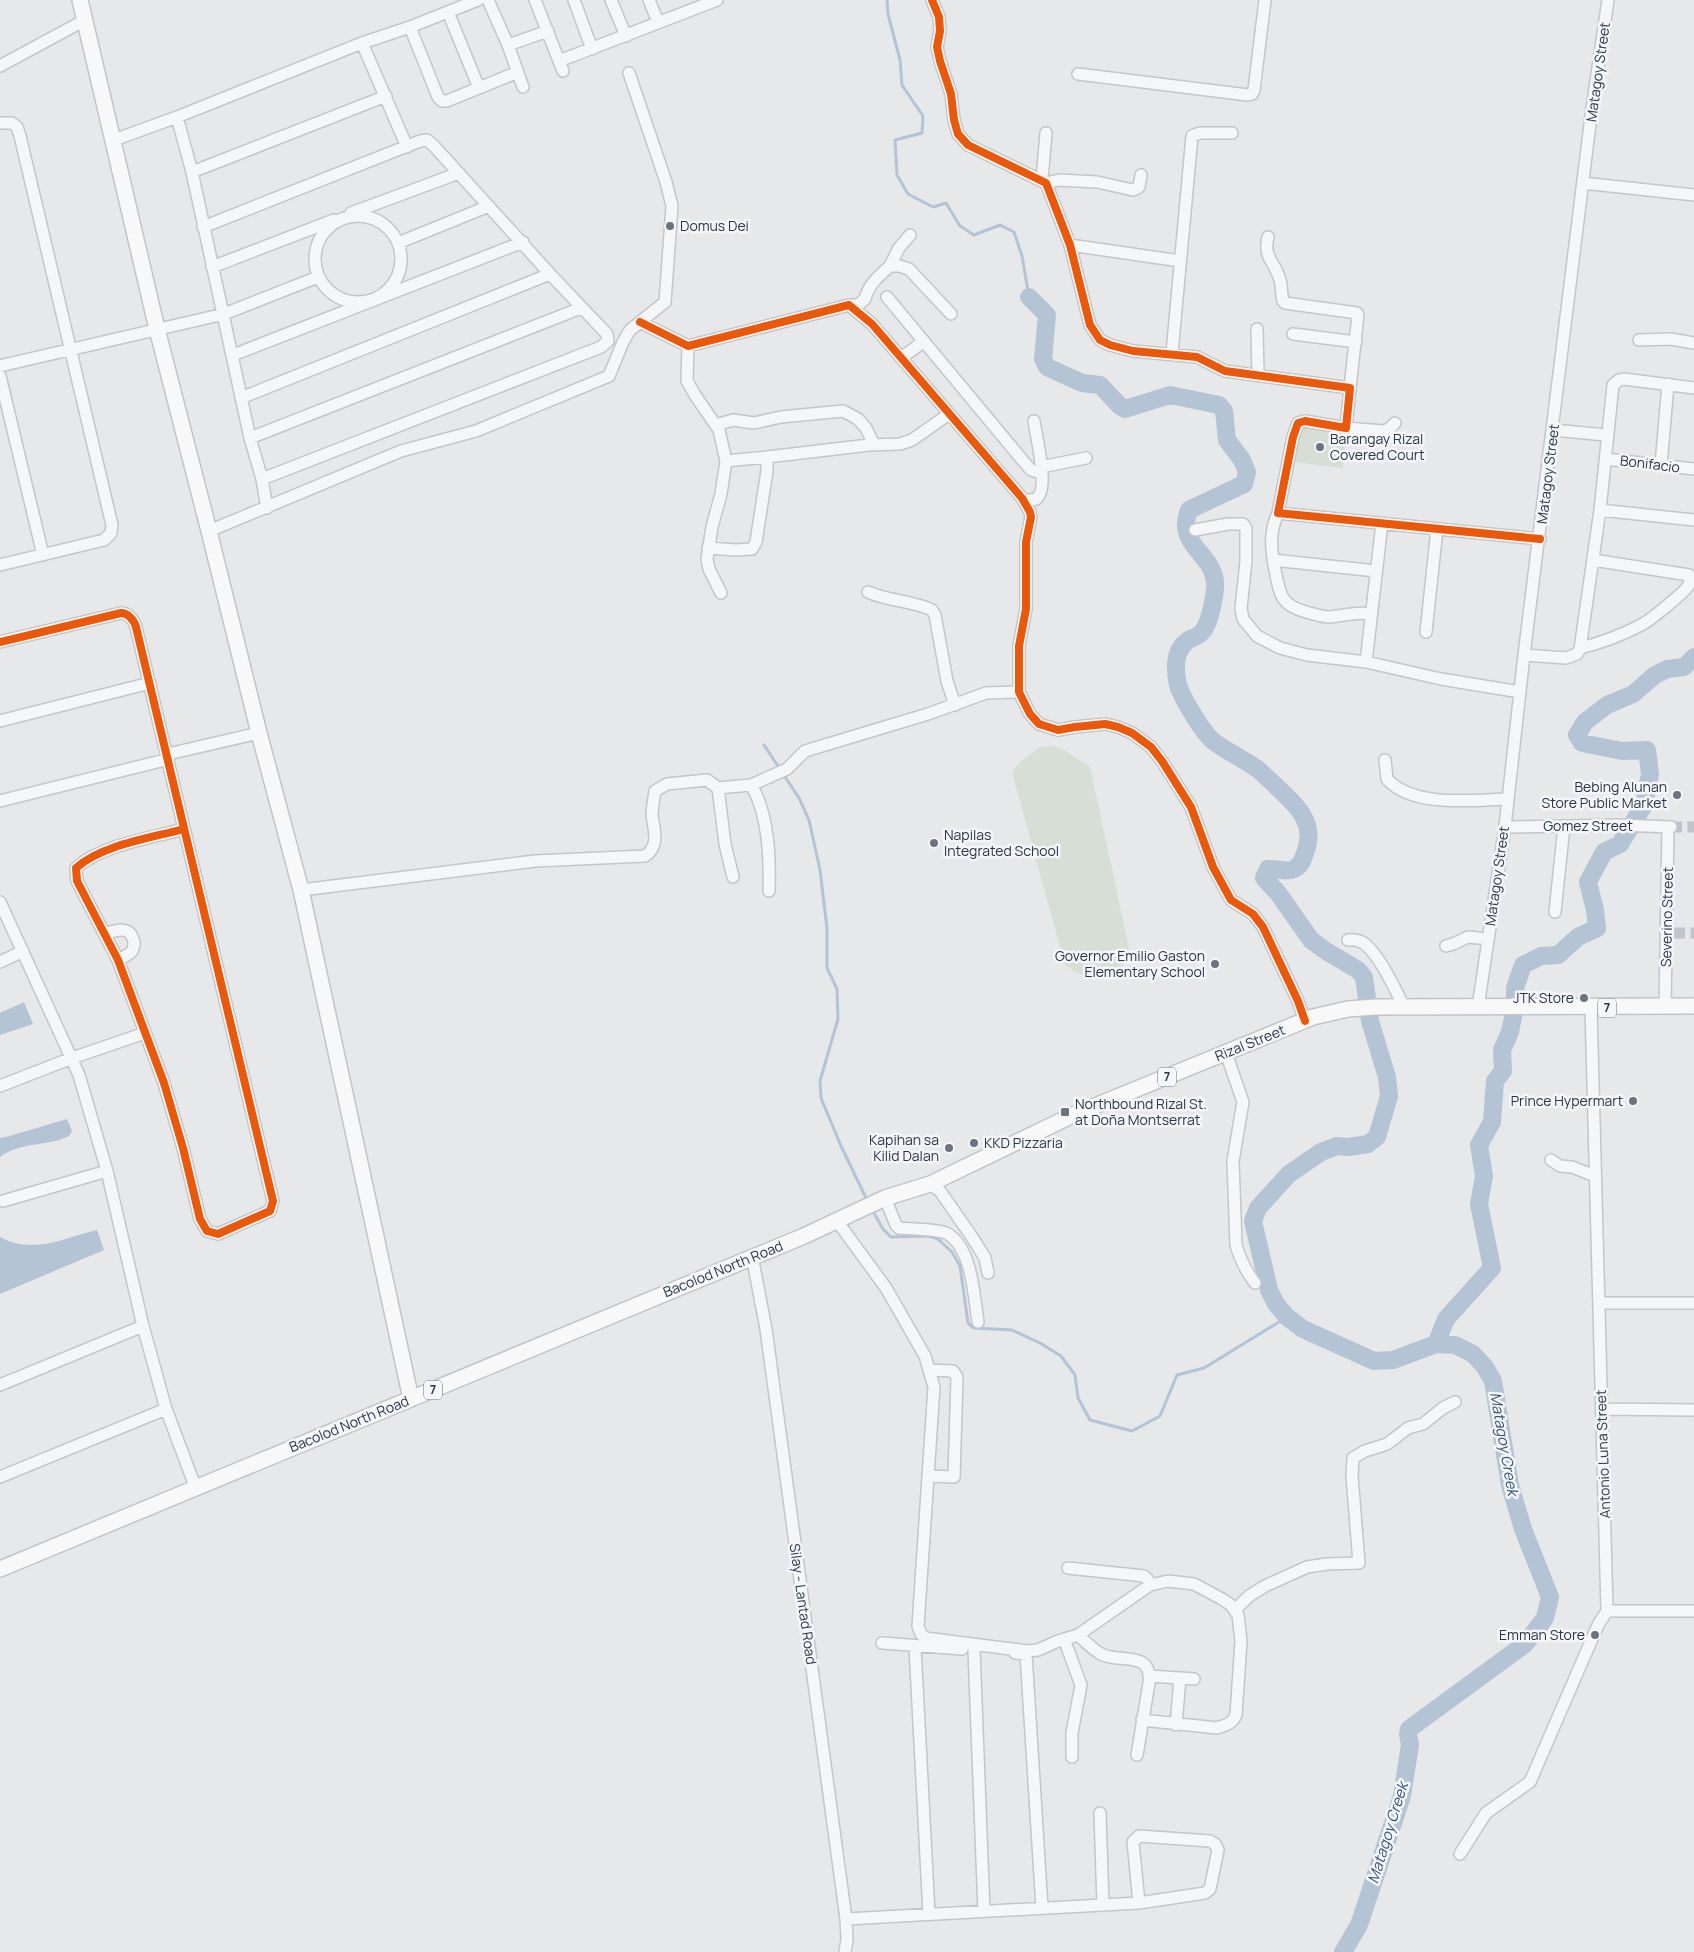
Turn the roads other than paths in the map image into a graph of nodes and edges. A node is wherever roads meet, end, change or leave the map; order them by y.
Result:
1 (80, 0) edge
2 (478, 0) edge
3 (488, 0) edge
4 (534, 0) edge
5 (574, 0) edge
6 (611, 0) edge
7 (649, 0) edge
8 (717, 0) edge
9 (932, 0) edge
10 (1265, 0) edge
11 (1608, 0) edge
12 (685, 5) edge
13 (448, 12) junction
14 (85, 20) junction
15 (658, 22) junction
16 (410, 27) junction
17 (548, 31) junction
18 (626, 36) junction
19 (365, 42) junction
20 (508, 45) junction
21 (592, 49) junction
22 (0, 66) edge
23 (518, 72) junction
24 (629, 73) dead end
25 (1078, 74) dead end
26 (523, 87) dead end
27 (479, 88) junction
28 (386, 96) junction
29 (177, 117) junction
30 (0, 123) edge
31 (1046, 133) dead end
32 (1232, 134) dead end
33 (114, 140) junction
34 (406, 147) junction
35 (192, 172) junction
36 (459, 173) junction
37 (1141, 175) dead end
38 (1044, 181) junction
39 (1583, 183) junction
40 (1694, 195) edge
41 (489, 206) junction
42 (341, 217) junction
43 (203, 227) junction
44 (910, 235) dead end
45 (1268, 237) dead end
46 (523, 242) junction
47 (398, 244) junction
48 (1070, 245) junction
49 (1180, 261) junction
50 (890, 266) junction
51 (212, 267) junction
52 (550, 274) junction
53 (318, 277) junction
54 (887, 297) dead end
55 (377, 299) junction
56 (849, 305) junction
57 (581, 308) junction
58 (224, 314) junction
59 (951, 314) dead end
60 (640, 322) junction
61 (157, 329) junction
62 (1257, 329) dead end
63 (1293, 334) dead end
64 (1639, 340) dead end
65 (923, 342) junction
66 (1356, 342) junction
67 (1694, 343) edge
68 (688, 346) junction
69 (72, 349) junction
70 (1172, 353) junction
71 (233, 355) junction
72 (901, 358) junction
73 (0, 366) edge
74 (1258, 374) junction
75 (0, 376) edge
76 (1668, 384) junction
77 (1350, 388) junction
78 (1694, 388) edge
79 (241, 398) junction
80 (949, 414) junction
81 (1034, 421) dead end
82 (1395, 423) dead end
83 (716, 424) junction
84 (1346, 428) junction
85 (1553, 430) junction
86 (1606, 435) junction
87 (250, 438) junction
88 (874, 445) junction
89 (767, 457) junction
90 (1086, 458) dead end
91 (1606, 459) junction
92 (726, 461) junction
93 (1661, 465) junction
94 (1042, 470) junction
95 (1694, 470) edge
96 (262, 479) junction
97 (1024, 501) junction
98 (267, 508) junction
99 (1600, 510) junction
100 (1278, 513) junction
101 (1694, 520) edge
102 (1382, 524) junction
103 (1437, 529) junction
104 (1195, 530) dead end
105 (209, 531) junction
106 (1540, 539) junction
107 (708, 548) junction
108 (43, 555) junction
109 (1273, 560) junction
110 (1593, 560) junction
111 (0, 565) edge
112 (1376, 571) junction
113 (868, 592) dead end
114 (721, 593) dead end
115 (1371, 614) junction
116 (1426, 632) dead end
117 (0, 642) edge
118 (1580, 648) junction
119 (1524, 655) junction
120 (1366, 662) junction
121 (150, 683) junction
122 (1019, 692) junction
123 (1520, 692) junction
124 (955, 705) junction
125 (0, 721) edge
126 (259, 732) junction
127 (168, 757) junction
128 (1385, 760) dead end
129 (751, 785) junction
130 (718, 788) junction
131 (1507, 799) junction
132 (0, 801) edge
133 (1564, 826) junction
134 (1505, 827) junction
135 (1670, 827) joint
136 (184, 829) junction
137 (733, 877) dead end
138 (301, 890) junction
139 (769, 891) dead end
140 (0, 902) edge
141 (1555, 912) dead end
142 (105, 934) junction
143 (1488, 939) junction
144 (1348, 940) dead end
145 (1446, 946) dead end
146 (23, 951) junction
147 (118, 960) junction
148 (0, 962) edge
149 (1694, 1006) edge
150 (1404, 1007) junction
151 (1478, 1007) junction
152 (1665, 1007) junction
153 (1591, 1008) junction
154 (1305, 1021) junction
155 (145, 1033) junction
156 (1226, 1052) junction
157 (72, 1058) junction
158 (0, 1086) edge
159 (1551, 1160) dead end
160 (107, 1171) junction
161 (1595, 1176) junction
162 (930, 1184) junction
163 (883, 1199) junction
164 (3, 1201) dead end
165 (864, 1208) joint
166 (838, 1221) junction
167 (752, 1256) junction
168 (988, 1273) dead end
169 (1255, 1283) dead end
170 (1599, 1303) junction
171 (1694, 1303) edge
172 (978, 1322) dead end
173 (143, 1326) junction
174 (929, 1370) junction
175 (0, 1385) edge
176 (411, 1399) junction
177 (1455, 1402) dead end
178 (166, 1409) junction
179 (1602, 1409) junction
180 (1694, 1410) edge
181 (929, 1476) junction
182 (0, 1477) edge
183 (196, 1486) junction
184 (1068, 1568) dead end
185 (0, 1569) edge
186 (1150, 1585) junction
187 (1236, 1610) junction
188 (1607, 1611) junction
189 (1694, 1611) edge
190 (1078, 1635) junction
191 (1064, 1639) junction
192 (882, 1643) dead end
193 (915, 1646) junction
194 (974, 1650) junction
195 (1150, 1676) junction
196 (1180, 1678) junction
197 (1194, 1679) dead end
198 (1142, 1720) junction
199 (1176, 1725) junction
200 (1137, 1755) dead end
201 (1072, 1757) dead end
202 (1100, 1813) dead end
203 (1460, 1854) dead end
204 (1140, 1903) junction
205 (1103, 1905) junction
206 (1042, 1908) junction
207 (984, 1911) junction
208 (929, 1914) junction
209 (846, 1919) junction
210 (845, 1952) edge

1 - 14 main road
2 - 13 street
3 - 20 street
4 - 17 street
5 - 21 street
6 - 18 street
7 - 15 street
8 - 12 street
9 - 38 street
10 - 25 street
11 - 39 street, Matagoy Street
12 - 15 street
13 - 16 street
13 - 27 street
14 - 22 street
14 - 33 main road
15 - 18 street
16 - 19 street
16 - 27 street
17 - 20 street
17 - 21 street
18 - 21 street
19 - 28 street
19 - 29 street
20 - 23 street
23 - 26 street
23 - 27 street
24 - 60 street
28 - 34 street
28 - 35 street
29 - 33 street
29 - 35 street
30 - 69 street
31 - 38 street
32 - 49 street
33 - 61 main road
34 - 36 street
34 - 43 street
35 - 43 street
36 - 41 street
36 - 42 street
37 - 38 street
38 - 48 street
39 - 40 street
39 - 85 street, Matagoy Street
41 - 46 street
41 - 47 street
42 - 47 street
42 - 51 street
42 - 53 street
43 - 51 street
44 - 50 street
45 - 66 street
46 - 52 street
46 - 55 street
47 - 55 street
48 - 49 street
48 - 70 street
49 - 70 street
50 - 56 street
50 - 59 street
51 - 58 street
52 - 57 street
52 - 79 street
53 - 55 street
53 - 58 street
54 - 65 street
55 - 71 street
56 - 68 street
56 - 72 street
57 - 87 street
57 - 96 street
58 - 61 street
58 - 71 street
60 - 68 street
60 - 98 street
61 - 69 street
61 - 105 main road
62 - 74 street
63 - 66 street
64 - 67 street
65 - 72 street
65 - 94 street
66 - 77 street
68 - 83 street
69 - 73 street
69 - 108 street
70 - 74 street
71 - 79 street
72 - 80 street
74 - 77 street
75 - 108 street
76 - 78 street
76 - 86 street
76 - 93 street
77 - 84 street
79 - 87 street
80 - 88 street
80 - 97 street
81 - 94 street
82 - 84 street
83 - 88 street
83 - 92 street
84 - 100 street
85 - 86 street
85 - 106 street, Matagoy Street
86 - 91 street
87 - 96 street
88 - 89 street
89 - 92 street
89 - 107 street
90 - 94 street
91 - 93 street, Bonifacio
91 - 99 street
92 - 107 street
93 - 95 street, Bonifacio
94 - 97 street
96 - 98 street
97 - 122 street
98 - 105 street
99 - 101 street
99 - 110 street
100 - 102 street
100 - 109 street
102 - 103 street
102 - 112 street
103 - 106 street
103 - 116 street
104 - 120 street
105 - 126 main road
106 - 119 street, Matagoy Street
107 - 114 street
108 - 111 street
109 - 112 street
109 - 115 street
110 - 118 street
110 - 118 street
112 - 115 street
113 - 124 street
115 - 120 street
117 - 121 street
118 - 119 street
119 - 123 street, Matagoy Street
120 - 123 street
121 - 125 street
121 - 127 street
122 - 124 street
122 - 154 street
123 - 131 street, Matagoy Street
124 - 129 street
126 - 127 street
126 - 138 main road
127 - 132 street
127 - 136 street
128 - 131 street
129 - 130 street
129 - 139 street
130 - 137 street
130 - 138 street
131 - 134 street, Matagoy Street
133 - 134 street, Gomez Street
133 - 135 street, Gomez Street
133 - 141 street
134 - 143 street, Matagoy Street
135 - 152 street, Severino Street
136 - 142 street
136 - 155 street
138 - 176 main road
140 - 146 street
142 - 147 street
142 - 147 street
143 - 145 street
143 - 151 street, Matagoy Street
144 - 150 street
146 - 148 street
146 - 157 street
147 - 155 street
149 - 152 main road, Rizal Street / 7
150 - 151 main road, Rizal Street / 7
150 - 154 main road, Rizal Street / 7
151 - 153 main road, Rizal Street / 7
152 - 153 main road, Rizal Street / 7
153 - 161 street, Antonio Luna Street
154 - 156 main road, Rizal Street / 7
155 - 157 street
156 - 162 main road, Rizal Street / 7
156 - 169 street
157 - 158 street
157 - 160 street
159 - 161 street
160 - 164 street
160 - 173 street
161 - 170 street, Antonio Luna Street
162 - 163 main road, Rizal Street / 7
162 - 168 street
163 - 165 main road, Rizal Street / 7
163 - 172 street
165 - 166 main road, Bacolod North Road / 7
166 - 167 main road, Bacolod North Road / 7
166 - 174 street
167 - 176 main road, Bacolod North Road / 7
167 - 209 street, Silay - Lantad Road
170 - 171 street
170 - 179 street, Antonio Luna Street
173 - 175 street
173 - 178 street
174 - 181 street
174 - 181 street
176 - 183 main road, Bacolod North Road / 7
177 - 187 street
178 - 182 street
178 - 183 street
179 - 180 street
179 - 188 street, Antonio Luna Street
181 - 191 street
183 - 185 main road, Bacolod North Road / 7
184 - 186 street
186 - 187 street
186 - 190 street
187 - 199 street
188 - 189 street
188 - 203 street
190 - 191 street
190 - 195 street
191 - 201 street
192 - 193 street
193 - 194 street
193 - 208 street
194 - 206 street
194 - 207 street
195 - 196 street
195 - 198 street
196 - 197 street
196 - 199 street
198 - 199 street
198 - 200 street
202 - 205 street
204 - 204 street
204 - 205 street
205 - 206 street
206 - 207 street
207 - 208 street
208 - 209 street
209 - 210 street, Silay - Lantad Road

